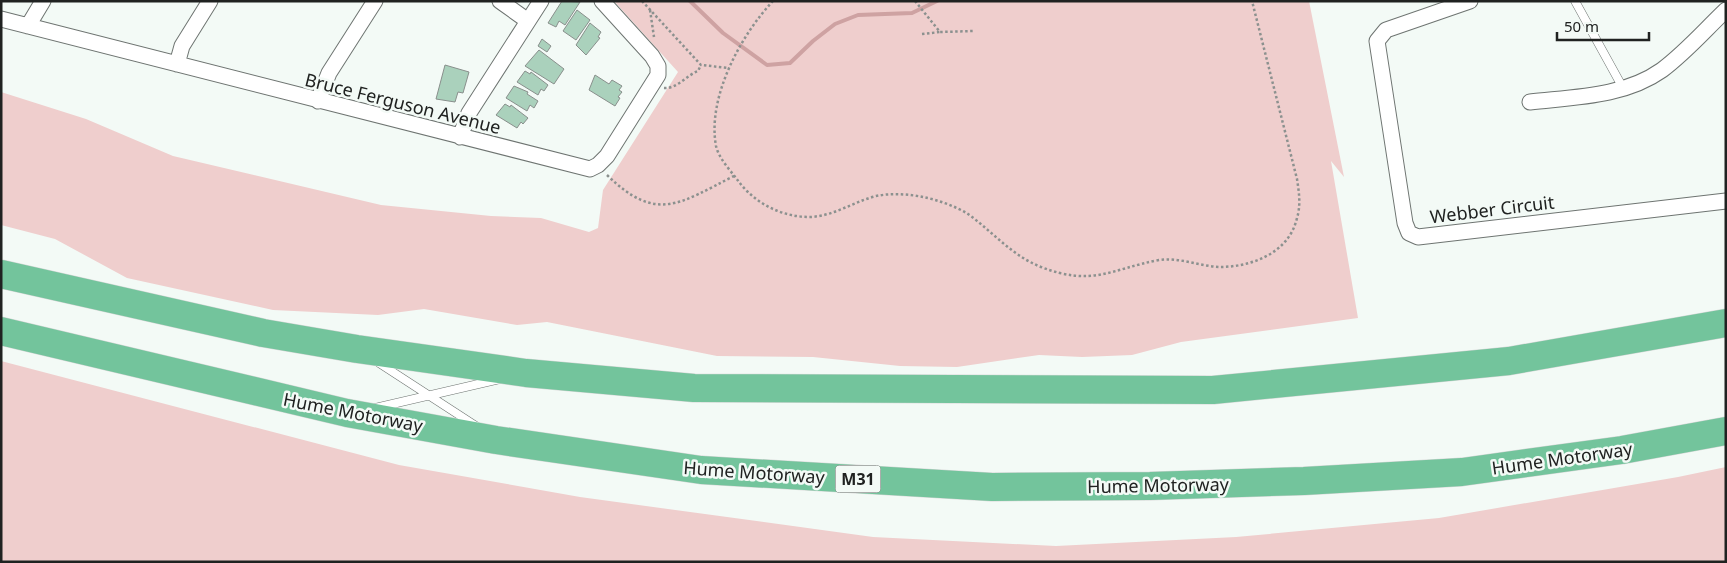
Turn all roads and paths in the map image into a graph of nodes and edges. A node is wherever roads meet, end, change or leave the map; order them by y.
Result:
1 (44, 1) edge
2 (210, 1) edge
3 (375, 1) edge
4 (500, 1) edge
5 (541, 1) edge
6 (602, 1) edge
7 (642, 1) edge
8 (773, 1) edge
9 (1252, 1) edge
10 (1470, 1) edge
11 (1574, 1) edge
12 (916, 2) edge
13 (1726, 10) edge
14 (1, 19) edge
15 (528, 21) junction
16 (28, 26) junction
17 (974, 31) dead end
18 (940, 32) junction
19 (922, 34) dead end
20 (177, 64) junction
21 (701, 65) junction
22 (729, 68) junction
23 (664, 88) dead end
24 (1623, 88) junction
25 (318, 101) junction
26 (1530, 102) dead end
27 (460, 137) junction
28 (606, 174) dead end
29 (734, 176) junction
30 (1726, 201) edge
31 (1, 274) edge
32 (1726, 324) edge
33 (1, 332) edge
34 (357, 349) junction
35 (526, 373) junction
36 (433, 396) junction
37 (347, 413) junction
38 (1726, 431) edge
39 (496, 440) junction

1 - 16 street
2 - 20 street
3 - 25 street
4 - 15 street
5 - 15 street
6 - 27 street, Bruce Ferguson Avenue
7 - 21 path
8 - 22 path
9 - 29 path
10 - 30 street, Webber Circuit
11 - 24 lane
12 - 18 path
13 - 24 street
14 - 16 street, Bruce Ferguson Avenue
15 - 27 street
16 - 20 street, Bruce Ferguson Avenue
17 - 18 path
18 - 19 path
20 - 25 street, Bruce Ferguson Avenue
21 - 22 path
21 - 23 path
22 - 29 path
24 - 26 street
25 - 27 street, Bruce Ferguson Avenue
28 - 29 path
31 - 34 highway
32 - 35 highway
33 - 37 highway, Hume Motorway / M31
34 - 35 highway
34 - 36 lane
35 - 36 lane
36 - 37 lane
36 - 39 lane
37 - 39 highway, Hume Motorway / M31
38 - 39 highway, Hume Motorway / M31

